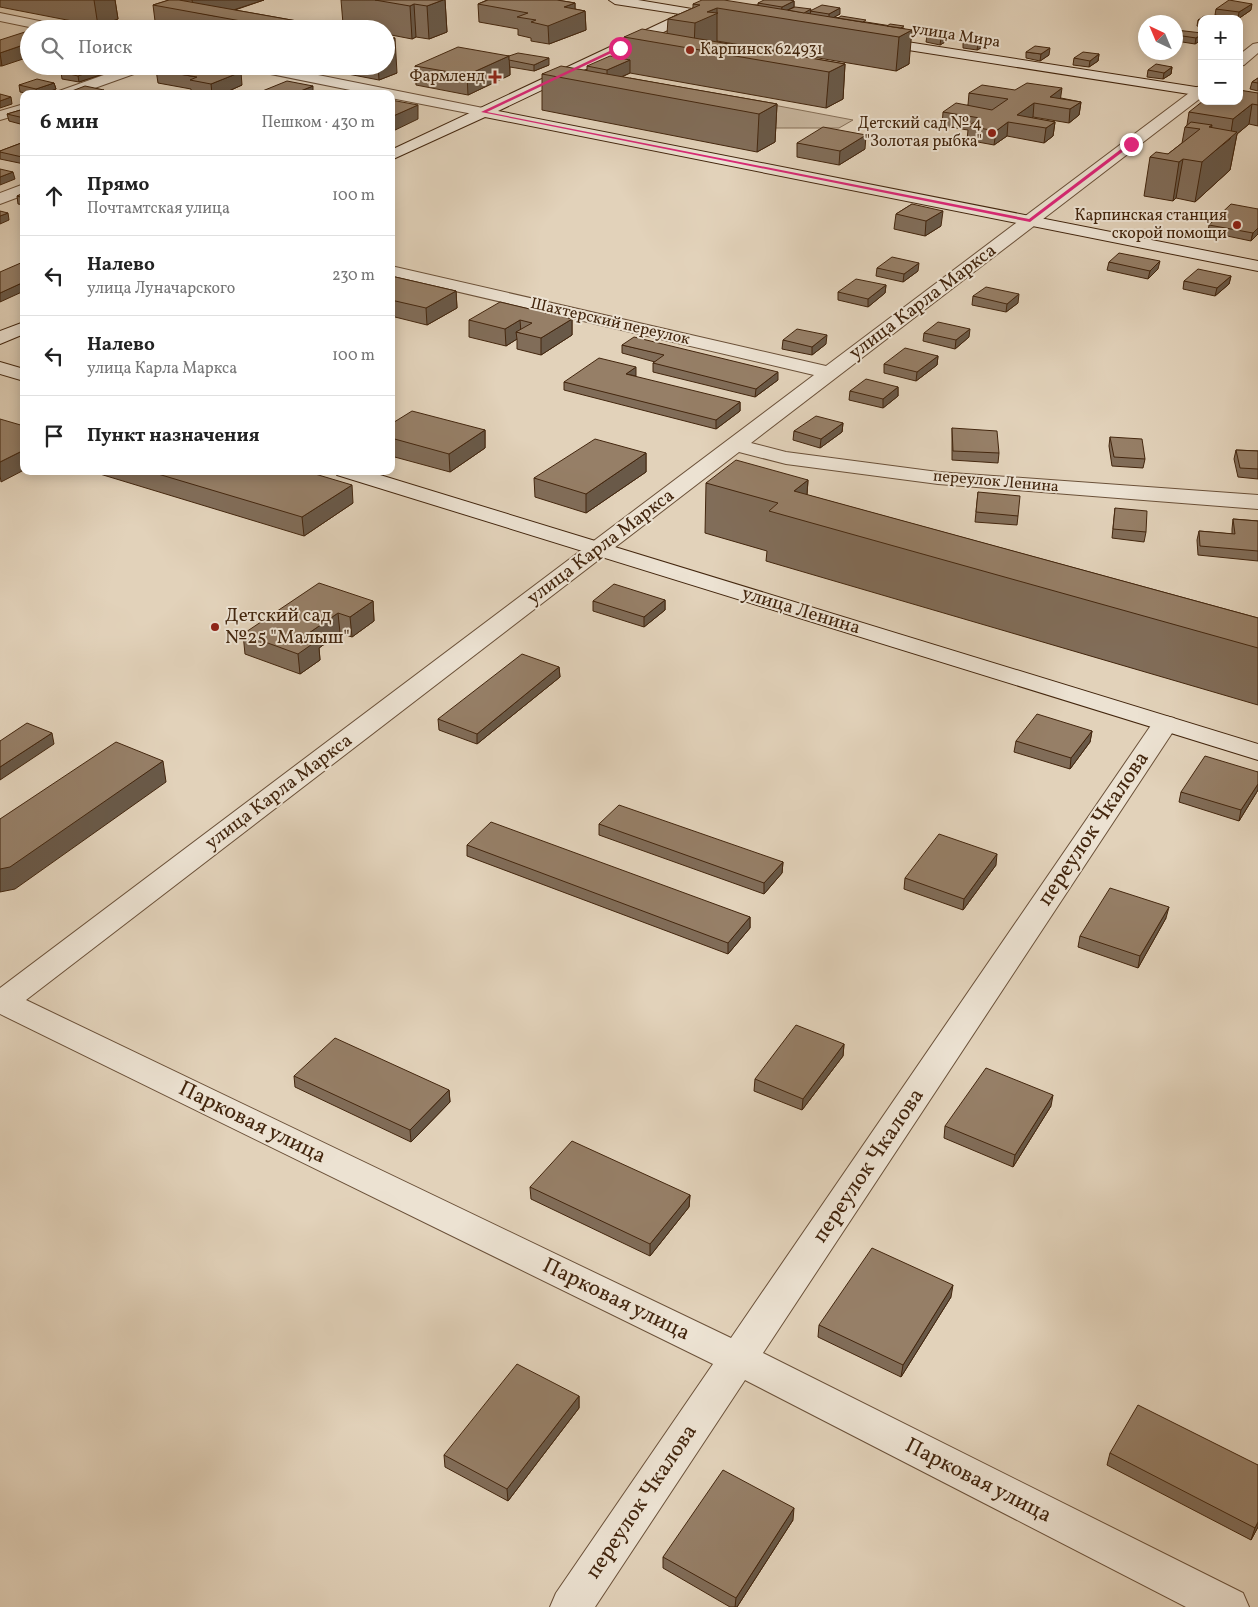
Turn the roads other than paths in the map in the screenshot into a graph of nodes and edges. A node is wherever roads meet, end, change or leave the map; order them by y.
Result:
1 (615, 0) edge
2 (715, 3) edge
3 (694, 13) junction
4 (0, 17) edge
5 (733, 19) edge
6 (20, 21) edge
7 (859, 38) dead end
8 (1258, 47) edge
9 (1242, 60) edge
10 (118, 75) edge
11 (298, 75) edge
12 (308, 77) junction
13 (283, 87) edge
14 (75, 90) edge
15 (373, 90) edge
16 (1198, 91) edge
17 (1198, 93) edge
18 (395, 94) edge
19 (20, 109) edge
20 (483, 112) junction
21 (0, 116) edge
22 (395, 154) edge
23 (20, 191) edge
24 (0, 199) edge
25 (1030, 221) junction
26 (1258, 266) edge
27 (395, 272) edge
28 (20, 329) edge
29 (0, 338) edge
30 (0, 368) edge
31 (829, 373) junction
32 (20, 374) edge
33 (735, 445) junction
34 (357, 475) edge
35 (1258, 502) edge
36 (599, 548) junction
37 (1165, 724) junction
38 (1258, 752) edge
39 (1, 1002) edge
40 (739, 1359) junction
41 (571, 1607) edge
42 (1228, 1607) edge

1 - 3 street
2 - 3 street
3 - 5 street
3 - 20 street
4 - 6 street
7 - 16 street, улица Мира
8 - 9 street
10 - 14 street
11 - 12 street
12 - 13 street
12 - 15 street
17 - 25 street, улица Карла Маркса
18 - 20 street
19 - 21 street
20 - 22 street
20 - 25 street
23 - 24 street
25 - 26 street
25 - 31 street, улица Карла Маркса
27 - 31 street, Шахтерский переулок
28 - 29 street
30 - 32 street
31 - 33 street, улица Карла Маркса
33 - 35 street, переулок Ленина
33 - 36 street, улица Карла Маркса
34 - 36 street, улица Ленина
36 - 37 street, улица Ленина
36 - 39 street, улица Карла Маркса
37 - 38 street, улица Ленина
37 - 40 street, переулок Чкалова
39 - 40 street, Парковая улица
40 - 41 street, переулок Чкалова
40 - 42 street, Парковая улица

